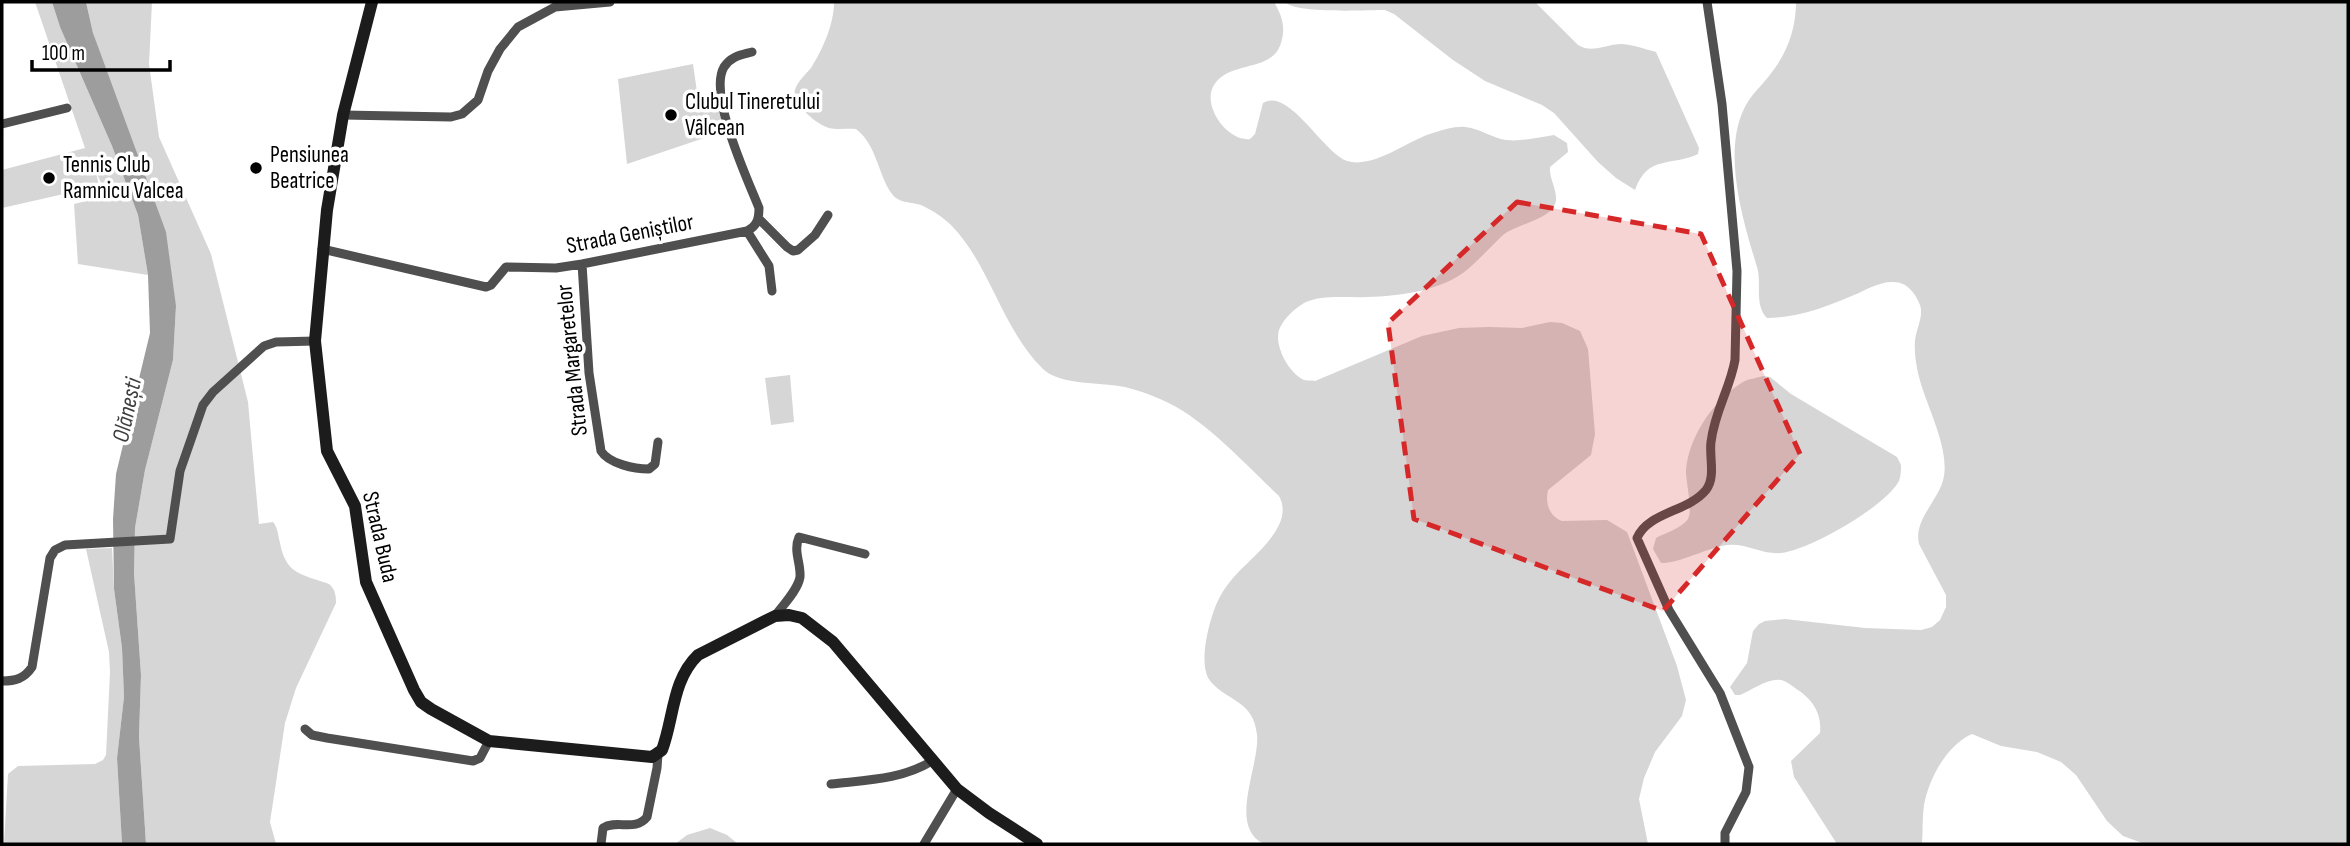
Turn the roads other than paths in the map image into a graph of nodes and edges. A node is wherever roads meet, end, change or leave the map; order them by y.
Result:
1 (372, 2) edge
2 (610, 2) edge
3 (1707, 2) edge
4 (752, 52) dead end
5 (66, 108) dead end
6 (343, 115) junction
7 (2, 124) edge
8 (828, 215) dead end
9 (759, 219) junction
10 (747, 231) junction
11 (323, 249) junction
12 (582, 264) junction
13 (772, 290) dead end
14 (315, 341) junction
15 (658, 442) dead end
16 (865, 554) dead end
17 (775, 616) junction
18 (2, 681) edge
19 (305, 729) dead end
20 (489, 741) junction
21 (658, 754) junction
22 (932, 761) junction
23 (831, 784) dead end
24 (957, 789) junction
25 (601, 844) edge
26 (923, 844) edge
27 (1037, 844) edge
28 (1725, 844) edge

1 - 6 street, Strada Buda
2 - 6 street
3 - 28 street
4 - 9 street
5 - 7 street
6 - 11 street, Strada Buda
8 - 9 street
9 - 10 street
10 - 12 street, Strada Geniștilor
10 - 13 street
11 - 12 street, Strada Geniștilor
11 - 14 street, Strada Buda
12 - 15 street, Strada Margaretelor
14 - 18 street
14 - 20 street, Strada Buda
16 - 17 street
17 - 21 street
17 - 22 street
19 - 20 street
20 - 21 street, Strada Buda
21 - 25 street
22 - 23 street
22 - 24 street
24 - 26 street
24 - 27 street

